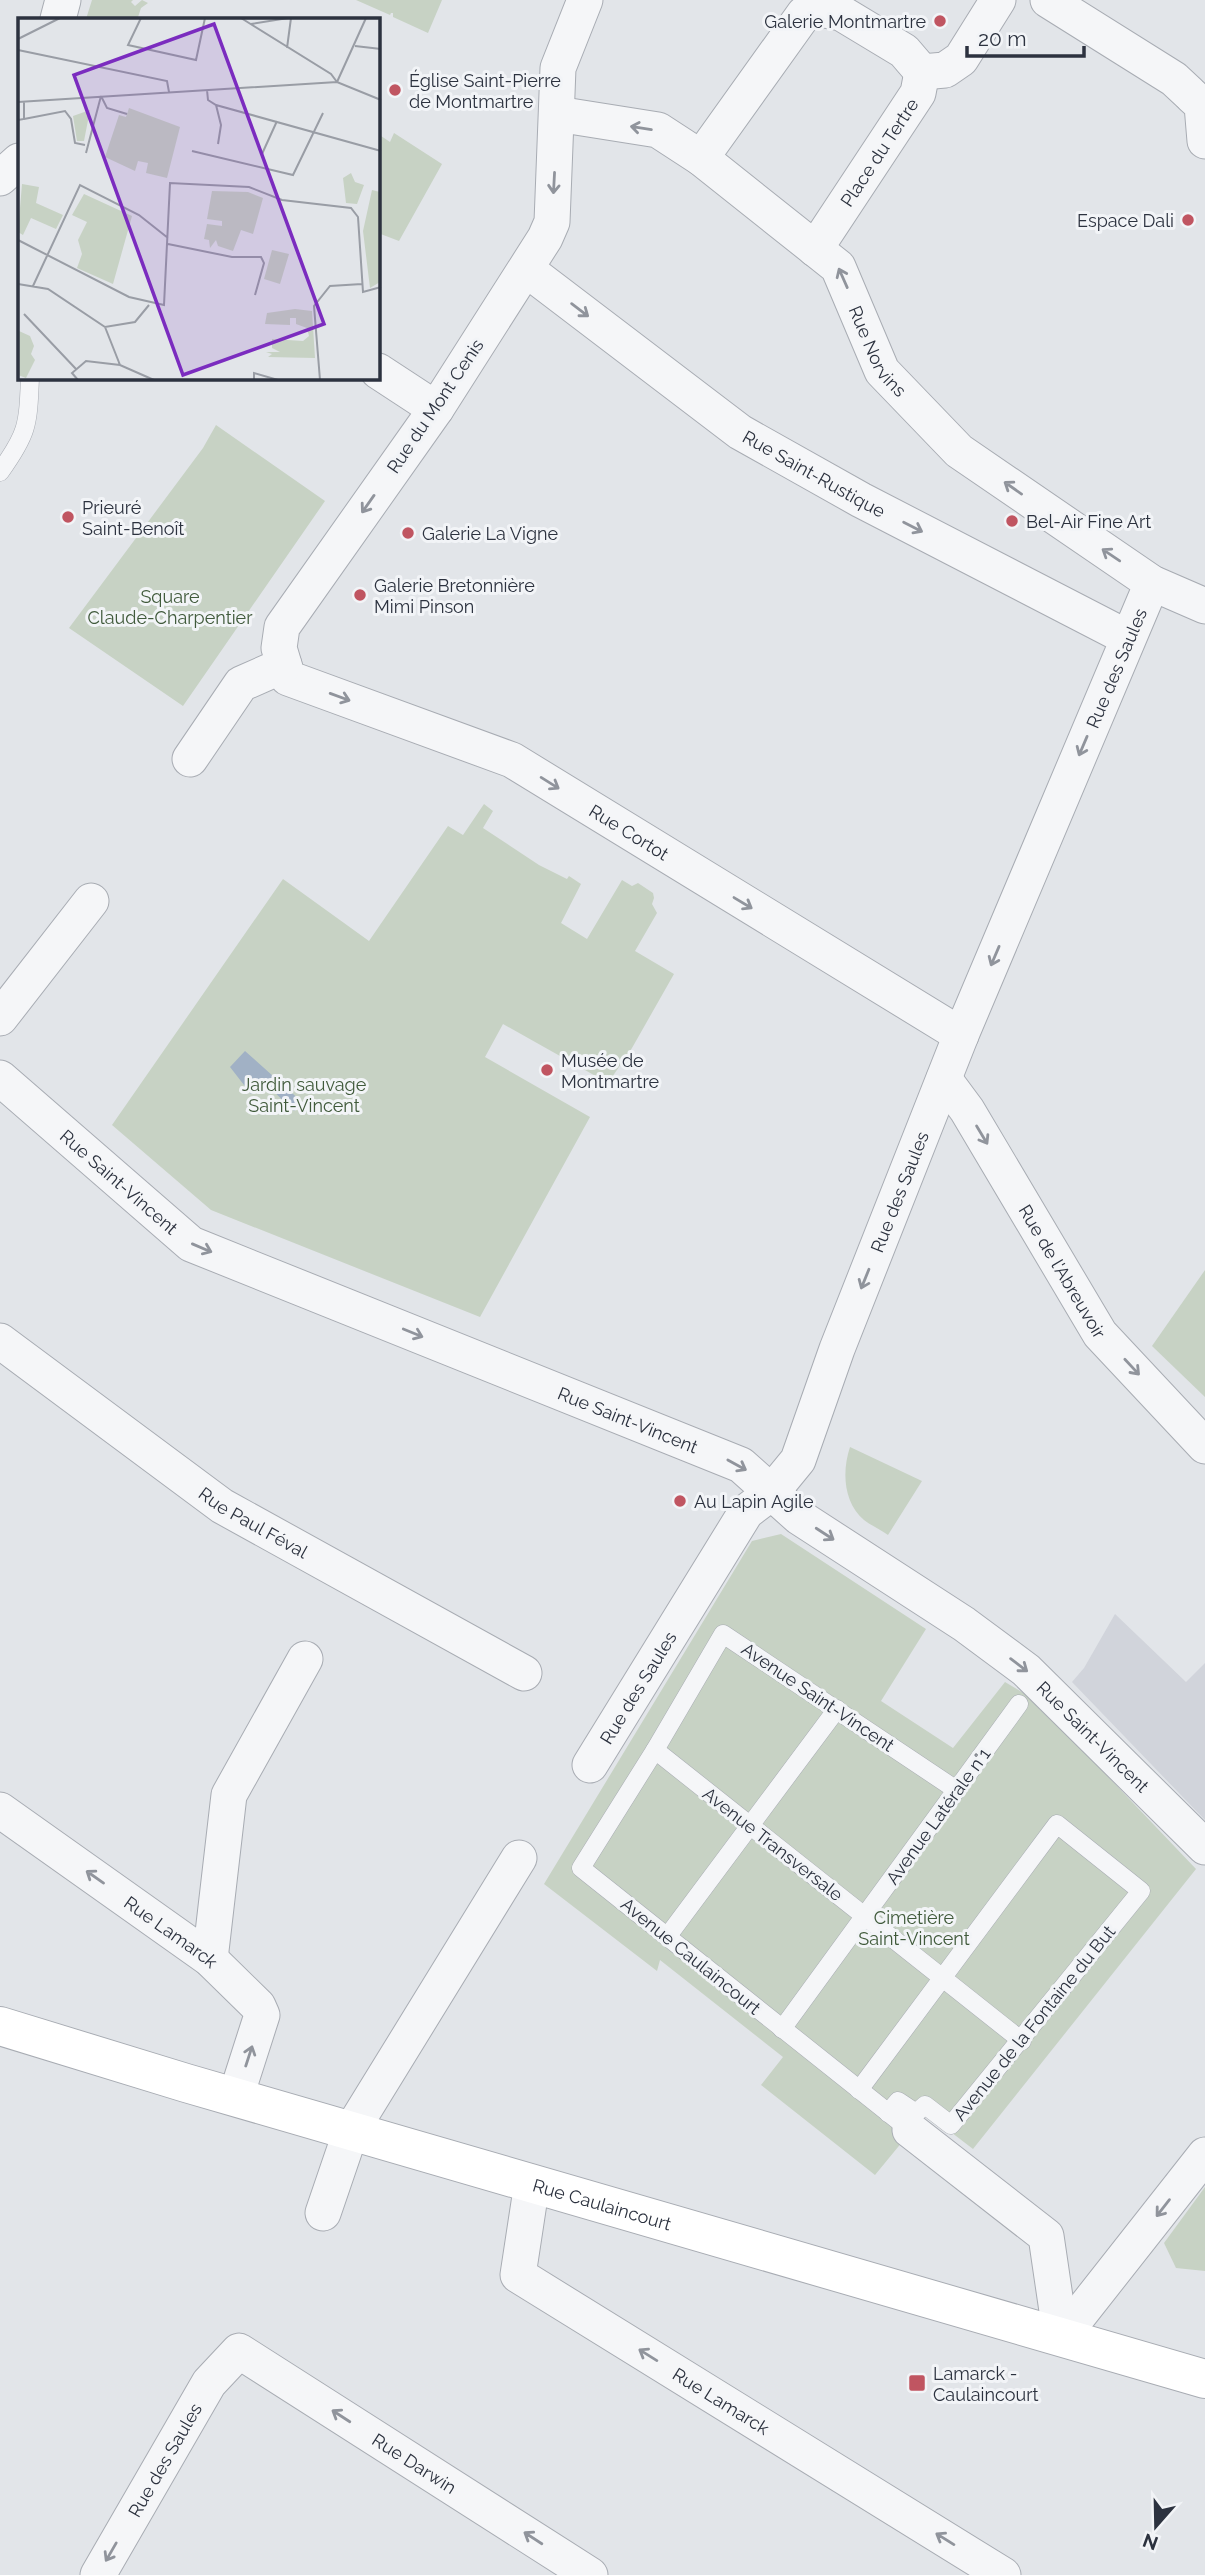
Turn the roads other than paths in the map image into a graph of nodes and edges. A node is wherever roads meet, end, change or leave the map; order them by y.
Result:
1 (63, 0) edge
2 (585, 0) edge
3 (998, 0) edge
4 (1048, 0) edge
5 (58, 18) edge
6 (922, 72) junction
7 (557, 114) junction
8 (1205, 141) edge
9 (701, 158) junction
10 (18, 162) edge
11 (0, 178) edge
12 (815, 249) junction
13 (526, 269) junction
14 (380, 372) edge
15 (30, 380) edge
16 (436, 409) junction
17 (0, 472) edge
18 (1152, 583) junction
19 (1205, 606) edge
20 (1128, 638) junction
21 (284, 665) junction
22 (190, 759) dead end
23 (91, 901) dead end
24 (0, 1018) edge
25 (961, 1035) junction
26 (0, 1078) edge
27 (944, 1079) junction
28 (0, 1341) edge
29 (1205, 1446) edge
30 (771, 1493) junction
31 (305, 1659) dead end
32 (524, 1673) dead end
33 (1019, 1704) dead end
34 (837, 1709) junction
35 (655, 1750) junction
36 (590, 1765) dead end
37 (956, 1789) junction
38 (0, 1810) edge
39 (750, 1825) junction
40 (1205, 1847) edge
41 (519, 1858) dead end
42 (865, 1917) junction
43 (667, 1937) junction
44 (210, 1959) junction
45 (943, 1979) junction
46 (0, 2026) edge
47 (782, 2029) junction
48 (1022, 2041) junction
49 (859, 2090) junction
50 (236, 2096) junction
51 (899, 2122) junction
52 (351, 2131) junction
53 (1205, 2155) edge
54 (532, 2183) junction
55 (323, 2213) dead end
56 (1061, 2338) junction
57 (239, 2351) joint
58 (1205, 2379) edge
59 (97, 2575) edge
60 (590, 2575) edge
61 (1003, 2575) edge

1 - 5 street
2 - 7 street, Rue du Mont Cenis
3 - 6 street
4 - 8 street
6 - 9 street
6 - 12 street, Place du Tertre
9 -> 7 street, Rue Norvins
7 -> 13 street, Rue du Mont Cenis
9 - 12 street, Rue Norvins
10 - 11 street
18 -> 12 street, Rue Norvins
13 - 16 street, Rue du Mont Cenis
13 -> 20 street, Rue Saint-Rustique
14 - 16 street
15 - 17 lane
16 -> 21 street, Rue du Mont Cenis
18 - 19 street, Rue Norvins
18 - 20 street, Rue des Saules
20 -> 25 street, Rue des Saules
21 - 22 street
21 -> 25 street, Rue Cortot
23 - 24 street
25 - 27 street, Rue des Saules
26 -> 30 street, Rue Saint-Vincent
27 -> 29 street, Rue de l'Abreuvoir
27 -> 30 street, Rue des Saules
28 - 32 street, Rue Paul Féval
30 - 36 street, Rue des Saules
30 -> 40 street, Rue Saint-Vincent
31 - 44 street
33 - 37 lane, Avenue Latérale n°1
34 - 35 lane, Avenue Saint-Vincent
34 - 37 lane, Avenue Saint-Vincent
34 - 39 lane
35 - 39 lane, Avenue Transversale
35 - 43 lane, Avenue Caulaincourt
37 - 42 lane, Avenue Latérale n°1
44 -> 38 street, Rue Lamarck
39 - 42 lane, Avenue Transversale
39 - 43 lane
41 - 52 street
42 - 45 lane, Avenue Transversale
42 - 47 lane, Avenue Latérale n°1
43 - 47 lane, Avenue Caulaincourt
50 -> 44 street, Rue Lamarck
45 - 48 lane, Avenue Transversale
45 - 48 lane, Avenue de la Fontaine du But
45 - 49 lane
46 - 50 street, Rue Caulaincourt
47 - 49 lane, Avenue Caulaincourt
48 - 51 lane, Avenue de la Fontaine du But
49 - 51 lane, Avenue Caulaincourt
50 - 52 street, Rue Caulaincourt
51 - 56 street
52 - 54 street, Rue Caulaincourt
52 - 55 street
53 -> 56 street
54 - 56 street, Rue Caulaincourt
61 -> 54 street, Rue Lamarck
56 - 58 street, Rue Caulaincourt
57 -> 59 street, Rue des Saules
60 -> 57 street, Rue Darwin

